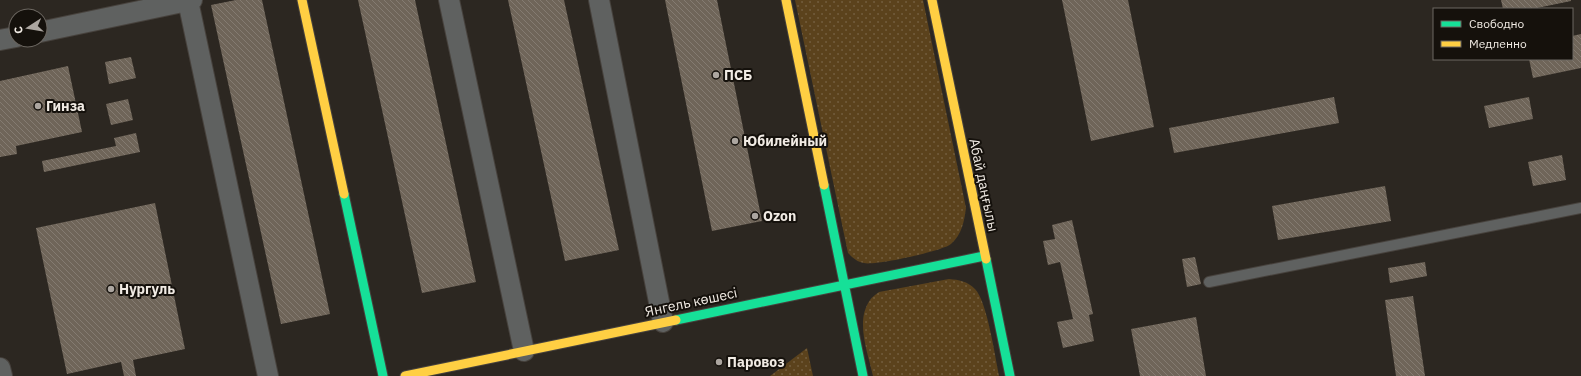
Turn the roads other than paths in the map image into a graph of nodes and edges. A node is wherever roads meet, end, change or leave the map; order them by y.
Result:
1 (190, 0) edge
2 (302, 0) edge
3 (449, 0) edge
4 (599, 0) edge
5 (786, 0) edge
6 (935, 1) edge
7 (48, 30) edge
8 (1581, 208) edge
9 (984, 256) junction
10 (1209, 282) dead end
11 (844, 284) junction
12 (663, 322) junction
13 (524, 351) junction
14 (0, 368) edge
15 (2, 376) edge
16 (268, 376) edge
17 (383, 376) edge
18 (405, 376) edge
19 (863, 376) edge
20 (1010, 376) edge

1 - 7 street
1 - 16 street
2 - 17 street
3 - 13 street
4 - 12 street
5 - 11 street
6 - 9 street, Абай даңғылы
8 - 10 lane
9 - 11 street, Янгель көшесі
9 - 20 street, Абай даңғылы
11 - 12 street, Янгель көшесі
11 - 19 street
12 - 13 street, Янгель көшесі
13 - 18 street, Янгель көшесі
14 - 15 street

